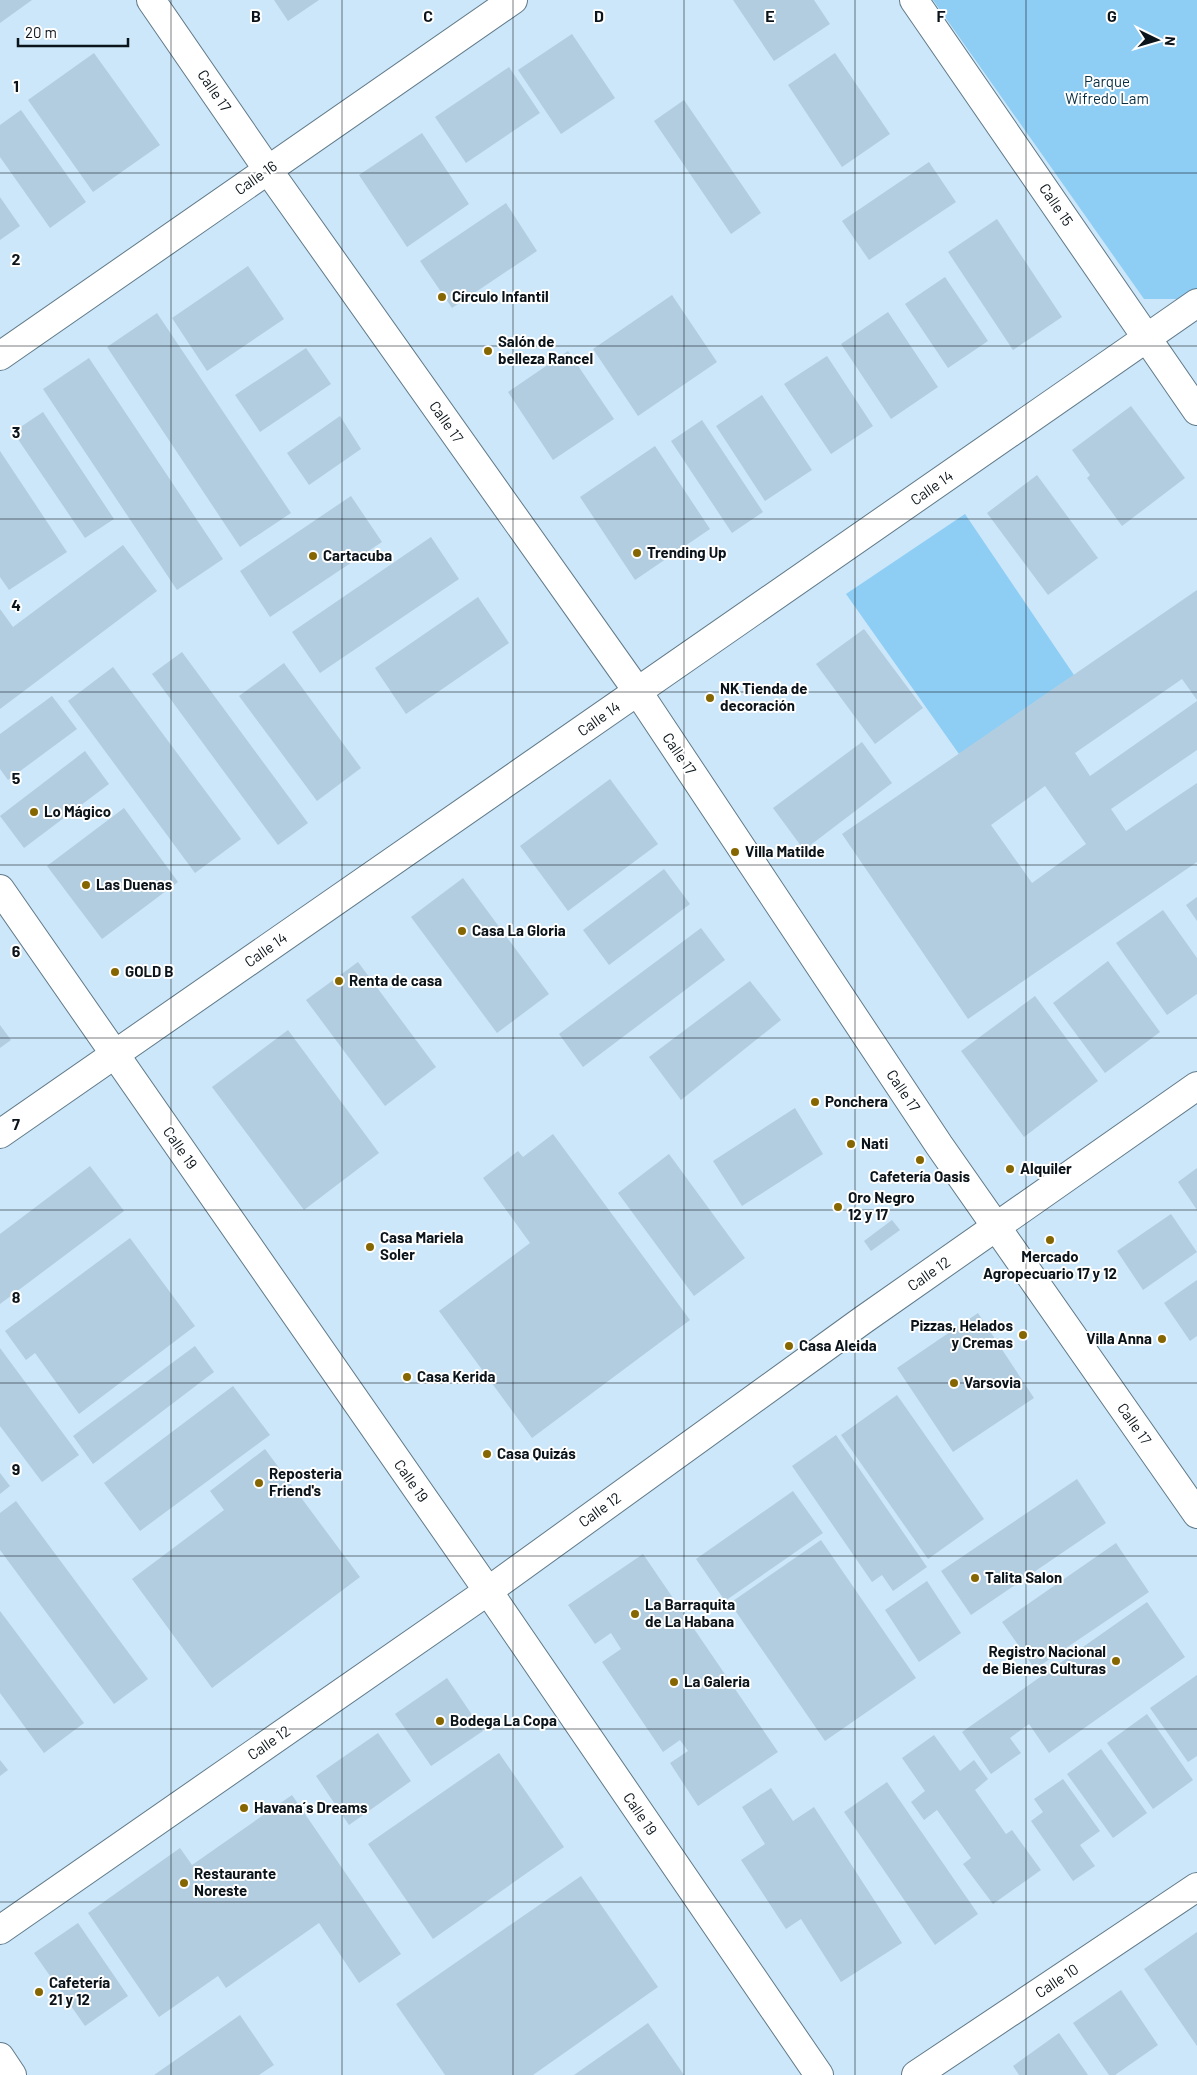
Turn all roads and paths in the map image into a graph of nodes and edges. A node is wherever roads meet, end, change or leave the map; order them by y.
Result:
1 (151, 0) edge
2 (513, 0) edge
3 (914, 0) edge
4 (268, 170) junction
5 (1197, 303) edge
6 (1146, 338) junction
7 (0, 356) edge
8 (1197, 411) edge
9 (638, 692) junction
10 (0, 889) edge
11 (115, 1054) junction
12 (1197, 1086) edge
13 (0, 1134) edge
14 (997, 1226) junction
15 (1197, 1514) edge
16 (488, 1591) junction
17 (1197, 1888) edge
18 (0, 1930) edge
19 (0, 2057) edge
20 (12, 2075) edge
21 (819, 2075) edge
22 (916, 2075) edge

1 - 4 street, Calle 17
2 - 4 street, Calle 16
3 - 6 street, Calle 15
4 - 7 street, Calle 16
4 - 9 street, Calle 17
5 - 6 street, Calle 14
6 - 8 street, Calle 15
6 - 9 street, Calle 14
9 - 11 street, Calle 14
9 - 14 street, Calle 17
10 - 11 street, Calle 19
11 - 13 street, Calle 14
11 - 16 street, Calle 19
12 - 14 street, Calle 12
14 - 15 street, Calle 17
14 - 16 street, Calle 12
16 - 18 street, Calle 12
16 - 21 street, Calle 19
17 - 22 street, Calle 10
19 - 20 street

